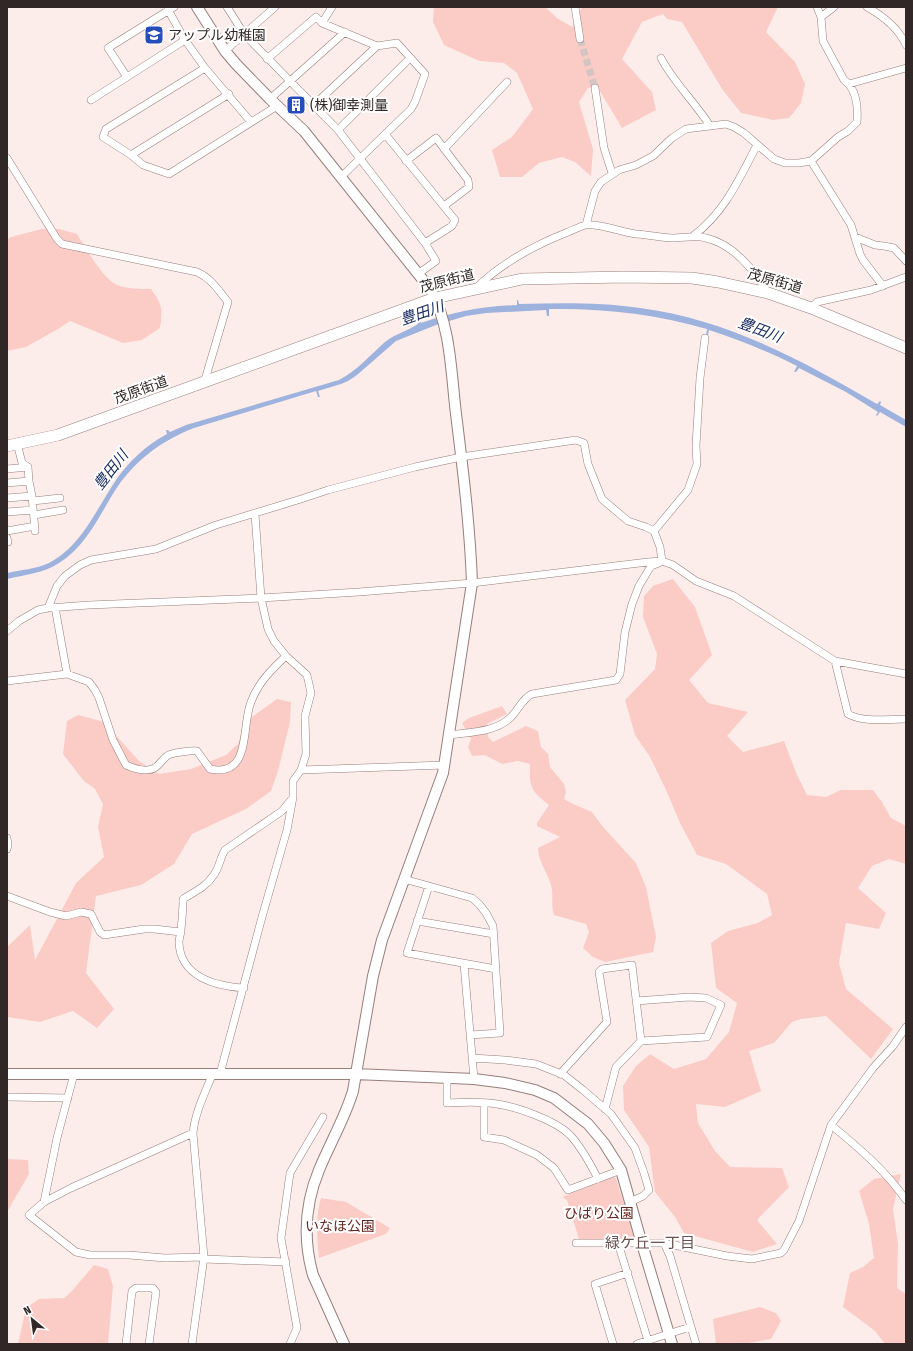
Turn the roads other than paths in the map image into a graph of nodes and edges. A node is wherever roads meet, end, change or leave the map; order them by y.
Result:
1 (197, 7) edge
2 (227, 7) edge
3 (275, 7) edge
4 (332, 7) edge
5 (575, 7) edge
6 (817, 7) edge
7 (834, 7) edge
8 (867, 7) edge
9 (171, 9) edge
10 (821, 17) junction
11 (322, 23) junction
12 (345, 32) junction
13 (244, 34) junction
14 (580, 39) tunnel mouth
15 (185, 40) junction
16 (906, 45) edge
17 (377, 46) junction
18 (225, 51) junction
19 (410, 58) junction
20 (661, 58) dead end
21 (267, 59) junction
22 (206, 68) junction
23 (906, 68) edge
24 (127, 77) junction
25 (291, 82) junction
26 (507, 82) dead end
27 (849, 84) junction
28 (595, 88) tunnel mouth
29 (229, 94) junction
30 (91, 100) dead end
31 (274, 103) junction
32 (314, 105) junction
33 (251, 122) junction
34 (710, 126) junction
35 (338, 130) junction
36 (386, 134) junction
37 (757, 146) junction
38 (444, 149) junction
39 (131, 156) junction
40 (7, 158) edge
41 (361, 158) junction
42 (406, 161) junction
43 (811, 161) junction
44 (612, 174) junction
45 (341, 177) junction
46 (444, 206) junction
47 (586, 225) junction
48 (693, 236) junction
49 (855, 238) junction
50 (425, 242) junction
51 (906, 261) edge
52 (418, 274) junction
53 (906, 277) edge
54 (883, 286) junction
55 (474, 290) junction
56 (768, 293) junction
57 (437, 302) junction
58 (811, 308) junction
59 (706, 338) dead end
60 (906, 348) edge
61 (204, 383) junction
62 (12, 444) edge
63 (461, 457) junction
64 (28, 467) junction
65 (7, 469) edge
66 (29, 481) junction
67 (7, 483) edge
68 (7, 498) edge
69 (32, 498) junction
70 (60, 498) dead end
71 (63, 510) dead end
72 (7, 512) edge
73 (34, 512) junction
74 (255, 514) junction
75 (7, 531) edge
76 (654, 531) junction
77 (7, 538) edge
78 (8, 542) edge
79 (662, 561) junction
80 (472, 583) junction
81 (261, 598) junction
82 (51, 607) junction
83 (7, 631) edge
84 (286, 656) junction
85 (835, 661) junction
86 (67, 674) junction
87 (906, 674) edge
88 (7, 681) edge
89 (906, 719) edge
90 (450, 735) junction
91 (445, 765) junction
92 (301, 770) junction
93 (293, 797) junction
94 (7, 838) edge
95 (7, 849) edge
96 (404, 879) junction
97 (429, 886) junction
98 (7, 896) edge
99 (417, 921) junction
100 (181, 932) junction
101 (494, 934) junction
102 (464, 964) junction
103 (496, 969) junction
104 (244, 988) junction
105 (636, 1001) junction
106 (906, 1027) edge
107 (470, 1035) junction
108 (641, 1041) junction
109 (472, 1058) junction
110 (7, 1074) edge
111 (74, 1074) junction
112 (216, 1074) junction
113 (356, 1074) junction
114 (560, 1074) junction
115 (448, 1078) junction
116 (474, 1079) junction
117 (7, 1096) edge
118 (68, 1098) junction
119 (484, 1103) junction
120 (605, 1109) junction
121 (323, 1117) dead end
122 (831, 1125) junction
123 (193, 1133) junction
124 (621, 1170) junction
125 (598, 1179) junction
126 (906, 1200) edge
127 (44, 1202) junction
128 (630, 1202) junction
129 (576, 1243) dead end
130 (618, 1243) junction
131 (664, 1243) junction
132 (642, 1244) junction
133 (204, 1258) junction
134 (286, 1262) junction
135 (628, 1273) junction
136 (690, 1328) junction
137 (671, 1339) edge
138 (648, 1342) edge
139 (126, 1344) edge
140 (149, 1344) edge
141 (192, 1344) edge
142 (290, 1344) edge
143 (344, 1344) edge
144 (613, 1344) edge
145 (637, 1344) edge
146 (696, 1344) edge

1 - 18 street
2 - 13 street
3 - 13 street
4 - 11 street
5 - 14 street
6 - 10 street
7 - 10 street
8 - 16 street
9 - 15 street
9 - 24 street
10 - 27 street
11 - 12 street
11 - 21 street
12 - 17 street
12 - 25 street
13 - 18 street
13 - 21 street
15 - 22 street
15 - 24 street
17 - 19 street
17 - 32 street
18 - 31 street
19 - 35 street
19 - 36 street
20 - 34 street
21 - 25 street
22 - 29 street
22 - 39 street
23 - 27 street
24 - 30 street
25 - 31 street
25 - 32 street
26 - 38 street
27 - 43 street
28 - 44 street
29 - 33 street
29 - 39 street
31 - 33 street
31 - 45 street
32 - 35 street
33 - 39 street
34 - 37 street
34 - 44 street
35 - 41 street
36 - 41 street
36 - 42 street
37 - 43 street
37 - 48 street
38 - 42 street
38 - 46 street
40 - 61 street
41 - 45 street
41 - 50 street
42 - 46 street
43 - 49 street
44 - 47 street
45 - 52 street
46 - 50 street
47 - 48 street
47 - 55 street
48 - 56 street
49 - 51 street
49 - 54 street
50 - 52 street
52 - 57 street
53 - 54 street
54 - 58 street
55 - 56 main road, 茂原街道
55 - 57 main road, 茂原街道
56 - 58 main road, 茂原街道
57 - 61 main road, 茂原街道
57 - 63 street
58 - 60 main road, 茂原街道
59 - 76 street
61 - 62 main road, 茂原街道
62 - 64 street
63 - 74 street
63 - 76 street
63 - 80 street
64 - 65 street
64 - 66 street
66 - 67 street
66 - 69 street
68 - 69 street
69 - 70 street
69 - 73 street
71 - 73 street
72 - 73 street
73 - 75 street
74 - 81 street
74 - 82 street
76 - 79 street
77 - 78 street
79 - 80 street
79 - 85 street
79 - 90 street
80 - 81 street
80 - 90 street
81 - 82 street
81 - 84 street
82 - 83 street
82 - 86 street
84 - 86 street
84 - 92 street
85 - 87 street
85 - 89 street
86 - 88 street
90 - 91 street
91 - 92 street
91 - 96 street
92 - 93 street
93 - 100 street
93 - 104 street
94 - 95 street
96 - 97 street
96 - 113 street
97 - 99 street
97 - 101 street
98 - 100 street
99 - 101 street
99 - 102 street
100 - 104 street
101 - 103 street
102 - 103 street
102 - 107 street
103 - 107 street
104 - 112 street
105 - 108 street
105 - 108 street
105 - 114 street
106 - 122 street
107 - 109 street
108 - 120 street
109 - 114 street
109 - 116 street
110 - 111 street
111 - 112 street
111 - 118 street
112 - 113 street
112 - 123 street
113 - 115 street
113 - 143 street
114 - 120 street
115 - 116 street
115 - 119 street
116 - 124 street
117 - 118 street
118 - 127 street
119 - 125 street
119 - 125 street
120 - 128 street
121 - 134 street
122 - 126 street
122 - 131 street
123 - 127 street
123 - 133 street
124 - 125 street
124 - 128 street
127 - 133 street
128 - 132 street
129 - 130 street
130 - 132 street
130 - 135 street
131 - 132 street
131 - 136 street
132 - 137 street
133 - 134 street
133 - 141 street
134 - 142 street
135 - 138 street
135 - 144 street
136 - 137 street
136 - 146 street
137 - 138 street
138 - 145 street
139 - 140 street

